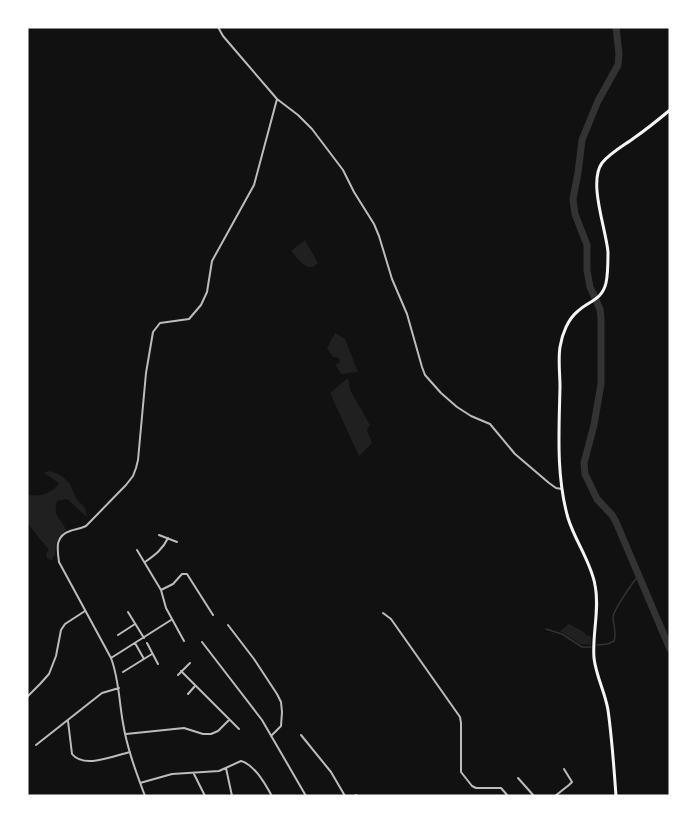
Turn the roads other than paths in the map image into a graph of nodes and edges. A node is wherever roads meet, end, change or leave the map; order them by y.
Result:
1 (218, 27) edge
2 (276, 99) junction
3 (670, 110) edge
4 (562, 489) junction
5 (159, 535) dead end
6 (168, 538) junction
7 (177, 542) dead end
8 (137, 550) dead end
9 (144, 562) junction
10 (161, 590) junction
11 (86, 611) junction
12 (128, 612) dead end
13 (382, 613) dead end
14 (213, 615) dead end
15 (171, 620) junction
16 (135, 624) junction
17 (226, 631) dead end
18 (118, 634) dead end
19 (144, 638) junction
20 (184, 641) dead end
21 (202, 642) dead end
22 (135, 643) junction
23 (147, 643) dead end
24 (152, 654) junction
25 (111, 658) junction
26 (144, 658) junction
27 (190, 663) dead end
28 (158, 664) dead end
29 (181, 671) junction
30 (123, 672) dead end
31 (178, 675) dead end
32 (195, 686) junction
33 (119, 688) junction
34 (188, 694) dead end
35 (27, 696) edge
36 (229, 720) junction
37 (68, 721) junction
38 (239, 729) dead end
39 (126, 734) junction
40 (301, 735) dead end
41 (271, 736) junction
42 (36, 745) dead end
43 (130, 752) junction
44 (226, 768) junction
45 (564, 769) dead end
46 (194, 773) junction
47 (518, 778) dead end
48 (140, 783) junction
49 (145, 796) edge
50 (204, 796) edge
51 (232, 796) edge
52 (272, 796) edge
53 (306, 796) edge
54 (345, 796) edge
55 (508, 796) edge
56 (534, 796) edge
57 (555, 796) edge
58 (616, 796) edge

1 - 2 street
2 - 4 street
2 - 11 street
3 - 4 main road
4 - 58 main road
5 - 6 street
6 - 7 street
6 - 9 street
8 - 9 street
9 - 10 street
10 - 14 street
10 - 15 street
11 - 25 street
11 - 35 street
12 - 16 street
13 - 55 street
15 - 19 street
15 - 20 street
16 - 18 street
16 - 19 street
17 - 41 street
19 - 22 street
21 - 41 street
22 - 25 street
22 - 26 street
23 - 24 street
24 - 26 street
24 - 28 street
25 - 33 street
26 - 30 street
27 - 29 street
29 - 31 street
29 - 32 street
32 - 34 street
32 - 36 street
33 - 37 street
33 - 39 street
36 - 38 street
36 - 39 street
37 - 42 street
37 - 43 street
39 - 43 street
40 - 54 street
41 - 53 street
43 - 48 street
44 - 46 street
44 - 51 street
44 - 52 street
45 - 57 street
46 - 48 street
46 - 50 street
47 - 56 street
48 - 49 street

